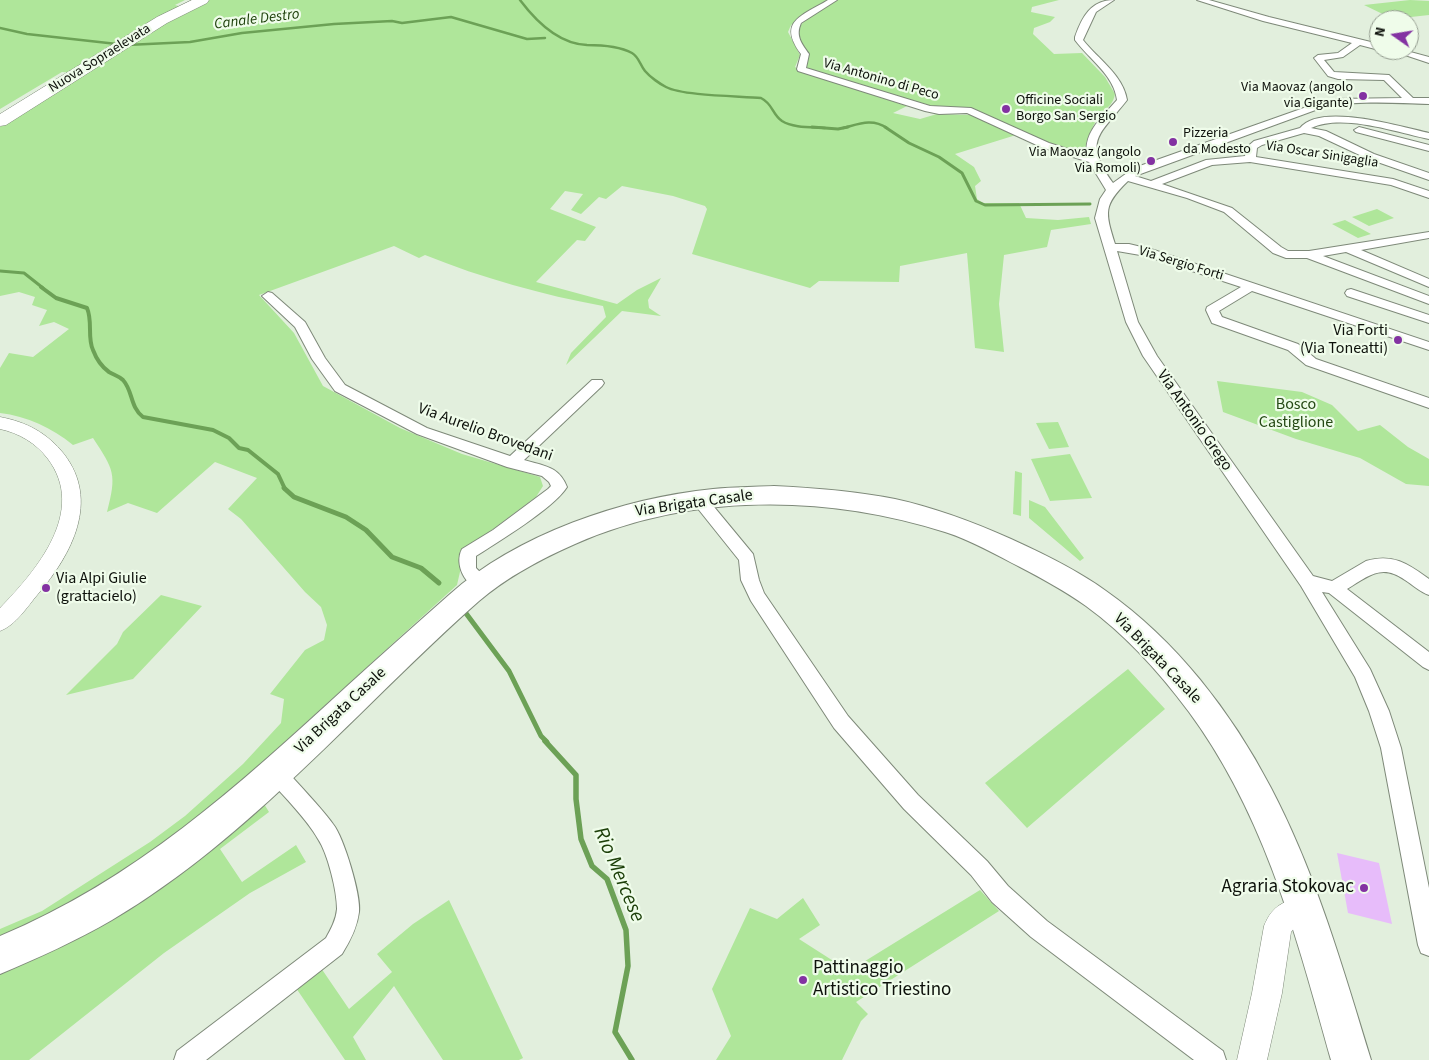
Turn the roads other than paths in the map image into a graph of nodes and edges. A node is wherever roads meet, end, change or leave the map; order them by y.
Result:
1 (202, 0) edge
2 (833, 0) edge
3 (1110, 0) edge
4 (1201, 0) edge
5 (185, 5) edge
6 (1359, 42) junction
7 (1369, 44) edge
8 (73, 73) junction
9 (1398, 100) junction
10 (1410, 100) junction
11 (1429, 101) edge
12 (1429, 107) edge
13 (0, 114) edge
14 (1332, 119) junction
15 (0, 121) edge
16 (1304, 130) junction
17 (1429, 136) edge
18 (1429, 148) edge
19 (1250, 159) junction
20 (1094, 160) junction
21 (1126, 177) junction
22 (1429, 177) edge
23 (1152, 184) junction
24 (1112, 190) junction
25 (1429, 195) edge
26 (1425, 239) edge
27 (1109, 247) junction
28 (1346, 248) junction
29 (1309, 255) junction
30 (1429, 283) edge
31 (1252, 286) junction
32 (1429, 287) edge
33 (1351, 293) dead end
34 (268, 296) dead end
35 (1423, 298) edge
36 (1429, 319) edge
37 (1429, 346) edge
38 (597, 383) dead end
39 (1429, 403) edge
40 (0, 423) edge
41 (512, 463) junction
42 (699, 500) junction
43 (1307, 581) junction
44 (482, 583) junction
45 (1334, 588) junction
46 (1429, 588) edge
47 (0, 622) edge
48 (1429, 662) edge
49 (276, 774) junction
50 (1305, 909) junction
51 (1429, 944) edge
52 (0, 955) edge
53 (186, 1060) edge
54 (1214, 1060) edge
55 (1252, 1060) edge
56 (1351, 1060) edge

1 - 5 highway, Nuova Sopraelevata
2 - 20 street, Via Antonino di Peco
3 - 20 street
4 - 6 street
5 - 8 highway, Nuova Sopraelevata
6 - 7 street
6 - 10 street
8 - 13 highway, Nuova Sopraelevata
8 - 15 highway, Nuova Sopraelevata
9 - 10 street
9 - 12 street
9 - 21 street
10 - 11 street
14 - 16 street
14 - 17 street
14 - 18 street
16 - 19 street
16 - 22 street
19 - 23 street, Via Oscar Sinigaglia
19 - 25 street, Via Oscar Sinigaglia
20 - 24 street
21 - 23 street
21 - 24 street
23 - 29 street
24 - 27 street, Via Antonio Grego
26 - 28 street
27 - 31 street, Via Sergio Forti
27 - 43 street, Via Antonio Grego
28 - 29 street
28 - 30 street
29 - 35 street
31 - 37 street, Via Sergio Forti
31 - 39 street, Via Sergio Forti
32 - 35 street
33 - 36 street
34 - 41 street, Via Aurelio Brovedani
38 - 41 street
40 - 47 street
41 - 44 street, Via Aurelio Brovedani
42 - 44 main road, Via Brigata Casale
42 - 50 main road, Via Brigata Casale
42 - 54 street
43 - 45 street
43 - 51 street, Via Antonio Grego
44 - 49 main road, Via Brigata Casale
45 - 46 street
45 - 48 street
49 - 52 main road, Via Brigata Casale
49 - 53 street
50 - 55 street
50 - 56 main road, Via Brigata Casale

